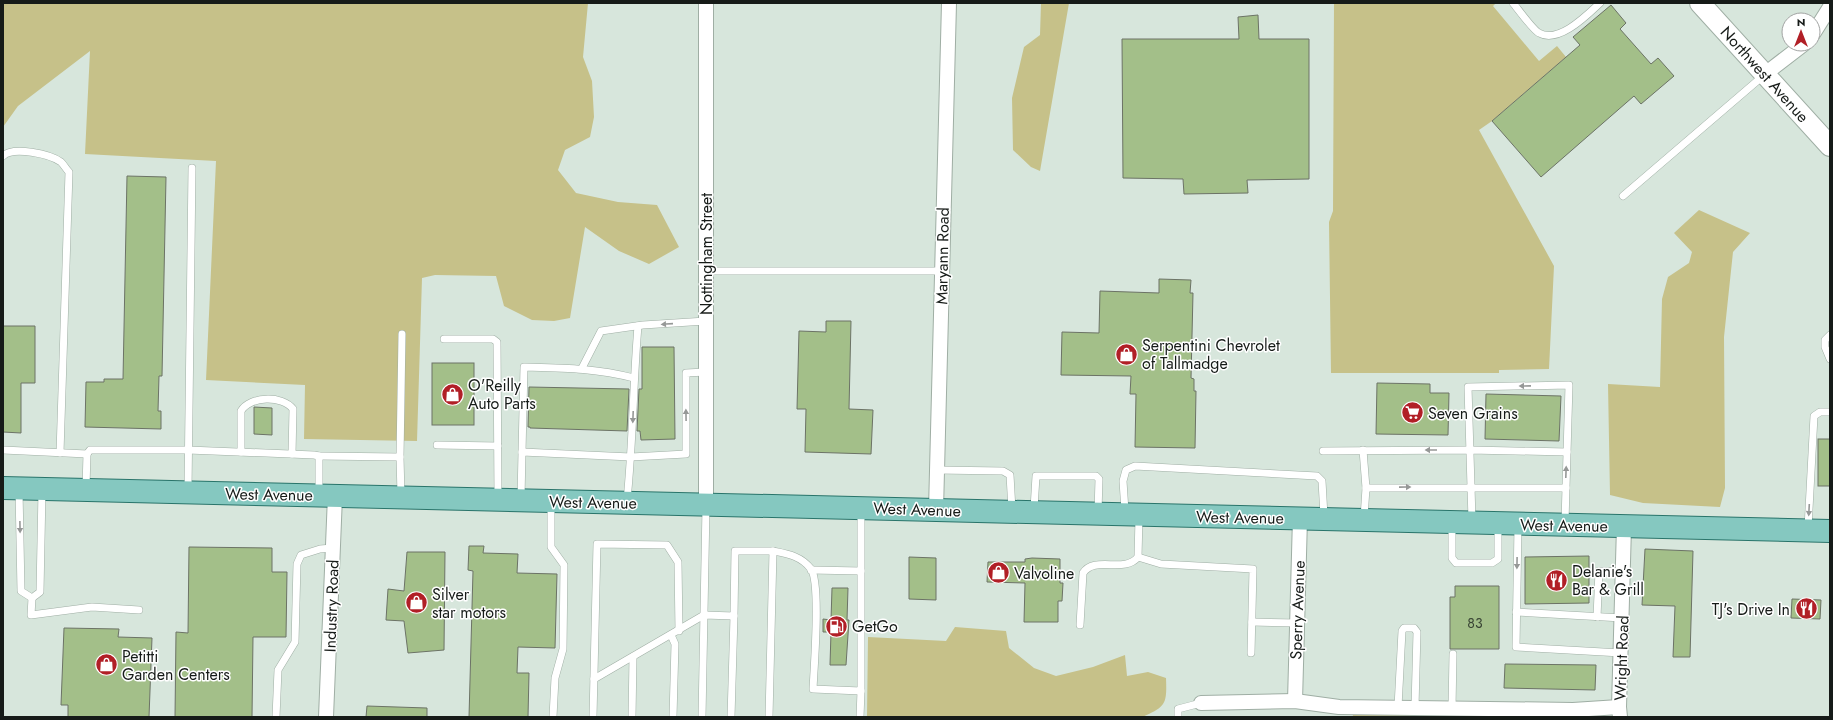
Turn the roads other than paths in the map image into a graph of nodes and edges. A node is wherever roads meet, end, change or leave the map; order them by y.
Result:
1 (706, 3) edge
2 (949, 3) edge
3 (1513, 3) edge
4 (1600, 3) edge
5 (1700, 3) edge
6 (1830, 7) edge
7 (1821, 21) edge
8 (1794, 52) edge
9 (1765, 74) junction
10 (1830, 146) edge
11 (3, 156) edge
12 (192, 168) dead end
13 (1623, 196) dead end
14 (706, 271) junction
15 (942, 271) junction
16 (706, 321) junction
17 (638, 326) junction
18 (402, 334) dead end
19 (1830, 335) edge
20 (444, 339) dead end
21 (1830, 359) edge
22 (582, 368) junction
23 (706, 372) junction
24 (634, 378) junction
25 (1830, 412) edge
26 (437, 445) dead end
27 (498, 446) junction
28 (3, 450) edge
29 (188, 450) junction
30 (1363, 450) junction
31 (1470, 450) junction
32 (1323, 451) dead end
33 (241, 452) junction
34 (522, 452) junction
35 (1567, 452) junction
36 (60, 453) junction
37 (87, 454) junction
38 (292, 454) junction
39 (319, 456) junction
40 (400, 457) junction
41 (632, 457) junction
42 (937, 470) junction
43 (1472, 486) junction
44 (11, 488) edge
45 (42, 488) junction
46 (1366, 488) junction
47 (1566, 488) junction
48 (86, 490) junction
49 (188, 492) junction
50 (327, 495) junction
51 (401, 497) junction
52 (498, 499) junction
53 (521, 500) junction
54 (551, 501) junction
55 (627, 502) junction
56 (706, 504) junction
57 (861, 508) junction
58 (936, 510) junction
59 (1012, 512) junction
60 (1034, 513) junction
61 (1098, 515) junction
62 (1132, 515) junction
63 (1300, 518) junction
64 (1324, 519) junction
65 (1364, 520) junction
66 (1462, 522) junction
67 (1508, 523) junction
68 (1565, 525) junction
69 (1624, 526) junction
70 (1808, 530) junction
71 (1830, 531) edge
72 (333, 548) junction
73 (773, 551) junction
74 (1138, 557) junction
75 (811, 570) junction
76 (861, 571) junction
77 (1623, 572) junction
78 (32, 598) junction
79 (139, 610) dead end
80 (1516, 612) junction
81 (704, 615) junction
82 (734, 616) junction
83 (1597, 617) junction
84 (1622, 618) junction
85 (1252, 622) junction
86 (1297, 623) junction
87 (1080, 625) dead end
88 (679, 631) junction
89 (671, 635) junction
90 (1251, 653) dead end
91 (1621, 653) junction
92 (1453, 654) dead end
93 (633, 657) junction
94 (594, 679) junction
95 (861, 691) junction
96 (1295, 701) junction
97 (1201, 703) joint
98 (1398, 707) junction
99 (1415, 707) junction
100 (1452, 708) junction
101 (1337, 712) edge
102 (1620, 712) edge
103 (1501, 713) edge
104 (1556, 713) edge
105 (276, 717) edge
106 (326, 717) edge
107 (553, 717) edge
108 (593, 717) edge
109 (632, 717) edge
110 (673, 717) edge
111 (702, 717) edge
112 (731, 717) edge
113 (769, 717) edge
114 (860, 717) edge
115 (1178, 717) edge

1 - 14 street, Nottingham Street
2 - 15 street, Maryann Road
3 - 4 lane
5 - 9 street, Northwest Avenue
6 - 7 street
8 - 9 street
9 - 10 street, Northwest Avenue
9 - 13 lane
11 - 36 lane
12 - 29 lane
14 - 15 lane
14 - 16 street, Nottingham Street
15 - 42 street, Maryann Road
16 -> 17 lane
16 - 23 street, Nottingham Street
17 - 22 lane
17 - 24 lane
18 - 40 lane
19 - 21 lane
20 - 27 lane
22 - 24 lane
22 - 34 lane
41 -> 23 lane
23 - 56 street, Nottingham Street
24 -> 41 lane
25 -> 70 lane
26 - 27 lane
27 - 52 lane
28 - 36 lane
29 - 33 lane
29 - 37 lane
29 - 49 lane
31 -> 30 lane
30 - 32 lane
30 - 46 lane
31 - 35 lane
35 -> 31 lane
31 - 43 lane
33 - 38 lane
33 - 38 lane
34 - 41 lane
34 - 53 lane
47 -> 35 lane
36 - 37 lane
37 - 48 lane
38 - 39 lane
39 - 40 lane
39 - 50 lane
40 - 51 lane
41 - 55 lane
42 - 58 street, Maryann Road
42 - 59 lane
46 -> 43 lane
43 - 47 lane
43 - 66 lane
44 - 45 main road, West Avenue
44 -> 78 lane
45 - 48 main road, West Avenue
45 - 78 lane
46 - 65 lane
47 - 68 lane
48 - 49 main road, West Avenue
49 - 50 main road, West Avenue
50 - 51 main road, West Avenue
50 - 72 street, Industry Road
51 - 52 main road, West Avenue
52 - 53 main road, West Avenue
53 - 54 main road, West Avenue
54 - 55 main road, West Avenue
54 - 107 lane
55 - 56 main road, West Avenue
56 - 57 main road, West Avenue
56 - 81 lane
57 - 58 main road, West Avenue
57 - 76 lane
58 - 59 main road, West Avenue
59 - 60 main road, West Avenue
60 - 61 main road, West Avenue
60 - 61 lane
61 - 62 main road, West Avenue
62 - 63 main road, West Avenue
62 - 64 lane
62 - 74 lane
63 - 64 main road, West Avenue
63 - 86 street, Sperry Avenue
64 - 65 main road, West Avenue
65 - 66 main road, West Avenue
66 - 67 main road, West Avenue
66 - 67 lane
67 - 68 main road, West Avenue
67 -> 80 lane
68 - 69 main road, West Avenue
69 - 70 main road, West Avenue
69 - 77 street, Wright Road
70 - 71 main road, West Avenue
72 - 105 lane
72 - 106 street, Industry Road
73 - 75 lane
73 - 82 lane
73 - 113 lane
74 - 85 lane
74 - 87 lane
75 - 76 lane
75 - 95 lane
76 - 95 lane
77 - 83 lane
77 - 84 street, Wright Road
78 - 79 lane
80 - 83 lane
80 - 91 lane
81 - 82 lane
81 - 88 lane
81 - 111 lane
82 - 112 lane
83 - 84 lane
84 - 91 street, Wright Road
85 - 86 lane
85 - 90 lane
86 - 96 street, Sperry Avenue
88 - 89 lane
88 - 94 lane
89 - 93 lane
89 - 110 lane
91 - 102 street, Wright Road
92 - 100 lane
93 - 94 lane
93 - 109 lane
94 - 108 lane
95 - 114 lane
96 - 97 street
96 - 101 street
97 - 115 lane
98 - 99 street
98 - 99 lane
98 - 101 street
99 - 100 street
100 - 103 street
102 - 104 street
103 - 104 street

